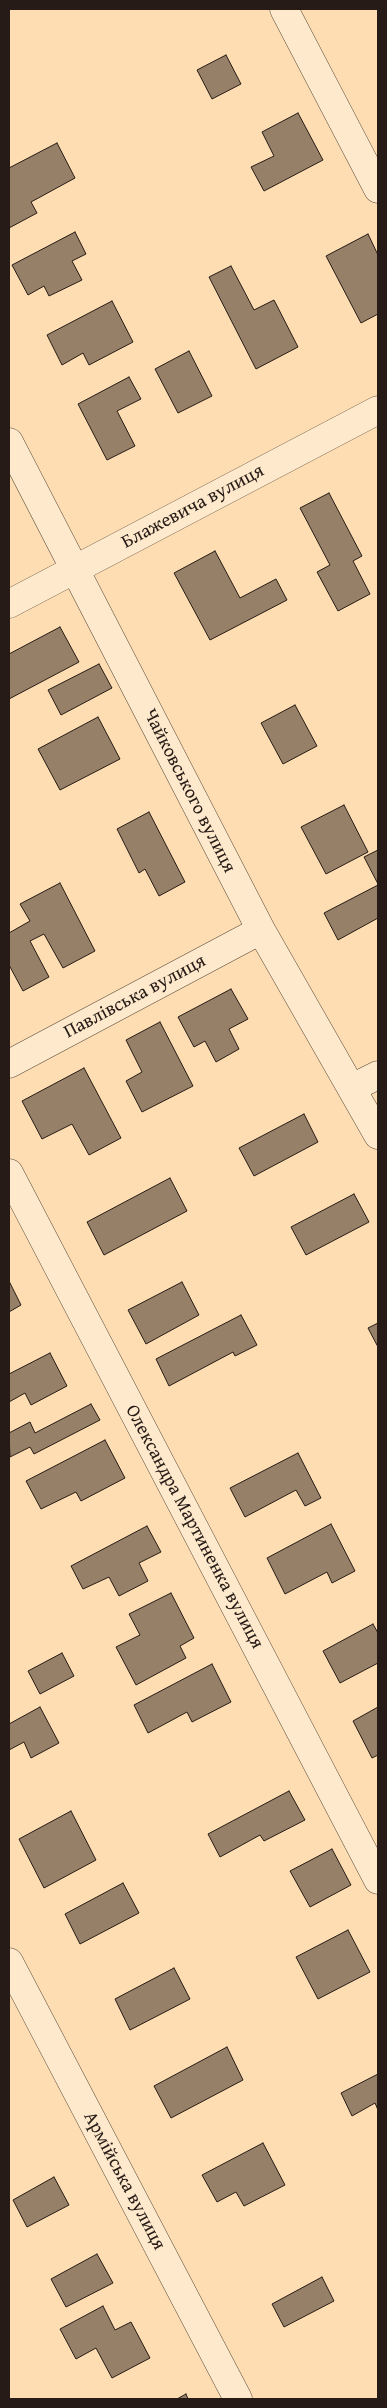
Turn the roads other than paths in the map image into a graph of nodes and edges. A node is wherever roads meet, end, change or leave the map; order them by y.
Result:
1 (284, 9) edge
2 (378, 190) edge
3 (378, 410) edge
4 (9, 442) edge
5 (75, 570) junction
6 (9, 604) edge
7 (261, 930) junction
8 (9, 1064) edge
9 (378, 1075) edge
10 (352, 1088) junction
11 (378, 1134) edge
12 (9, 1173) edge
13 (378, 1880) edge
14 (9, 1962) edge
15 (238, 2399) edge

1 - 2 street
3 - 5 street, Блажевича вулиця
4 - 5 street, Чайковського вулиця
5 - 6 street, Блажевича вулиця
5 - 7 street, Чайковського вулиця
7 - 8 street, Павлівська вулиця
7 - 10 street, Чайковського вулиця
9 - 10 street
10 - 11 street, Чайковського вулиця
12 - 13 street, Олександра Мартиненка вулиця
14 - 15 street, Армійська вулиця

